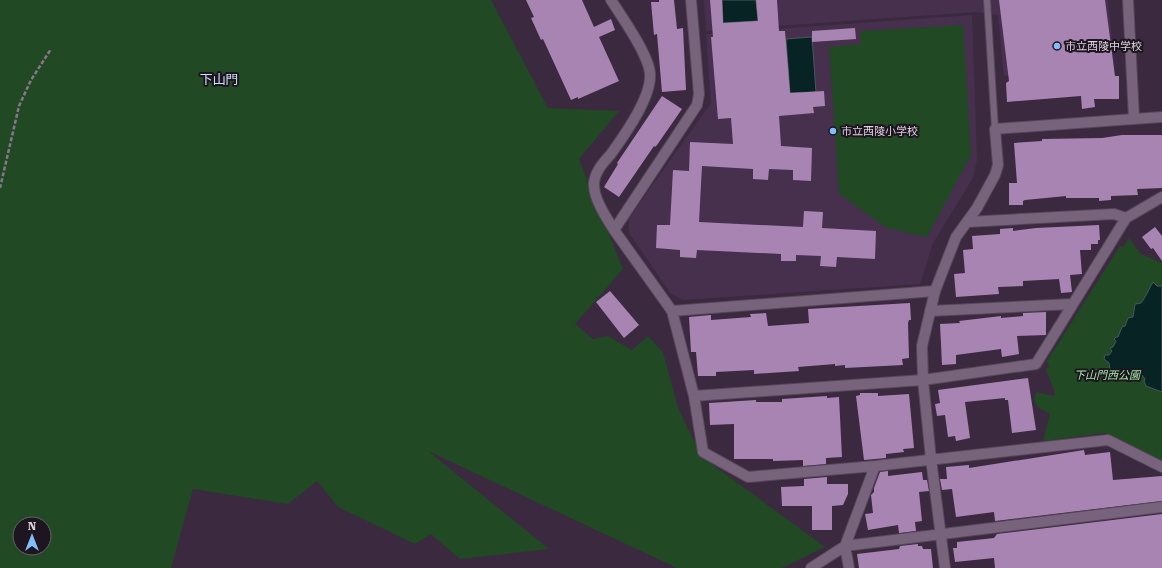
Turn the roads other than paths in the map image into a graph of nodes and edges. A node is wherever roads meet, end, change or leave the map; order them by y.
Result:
1 (611, 0) edge
2 (691, 0) edge
3 (987, 0) edge
4 (1128, 0) edge
5 (1162, 117) edge
6 (1134, 118) junction
7 (995, 129) junction
8 (1162, 197) edge
9 (1126, 218) junction
10 (967, 222) junction
11 (614, 230) junction
12 (935, 291) junction
13 (1072, 304) junction
14 (930, 310) junction
15 (672, 311) junction
16 (923, 380) junction
17 (694, 396) junction
18 (931, 459) junction
19 (875, 466) junction
20 (1162, 467) edge
21 (1162, 507) edge
22 (940, 534) junction
23 (845, 546) junction
24 (811, 568) edge
25 (849, 568) edge
26 (945, 568) edge

1 - 11 street
2 - 11 street
3 - 7 lane
4 - 6 street
5 - 6 street
6 - 7 street
7 - 10 street
8 - 9 street
9 - 10 street
9 - 13 street
10 - 12 street
11 - 15 street
12 - 14 street
12 - 15 street
13 - 14 street
13 - 16 street
14 - 16 street
15 - 17 street
16 - 17 street
16 - 18 street
17 - 19 street
18 - 19 street
18 - 20 street
18 - 22 street
19 - 23 street
21 - 22 street
22 - 23 street
22 - 26 street
23 - 24 street
23 - 25 street

